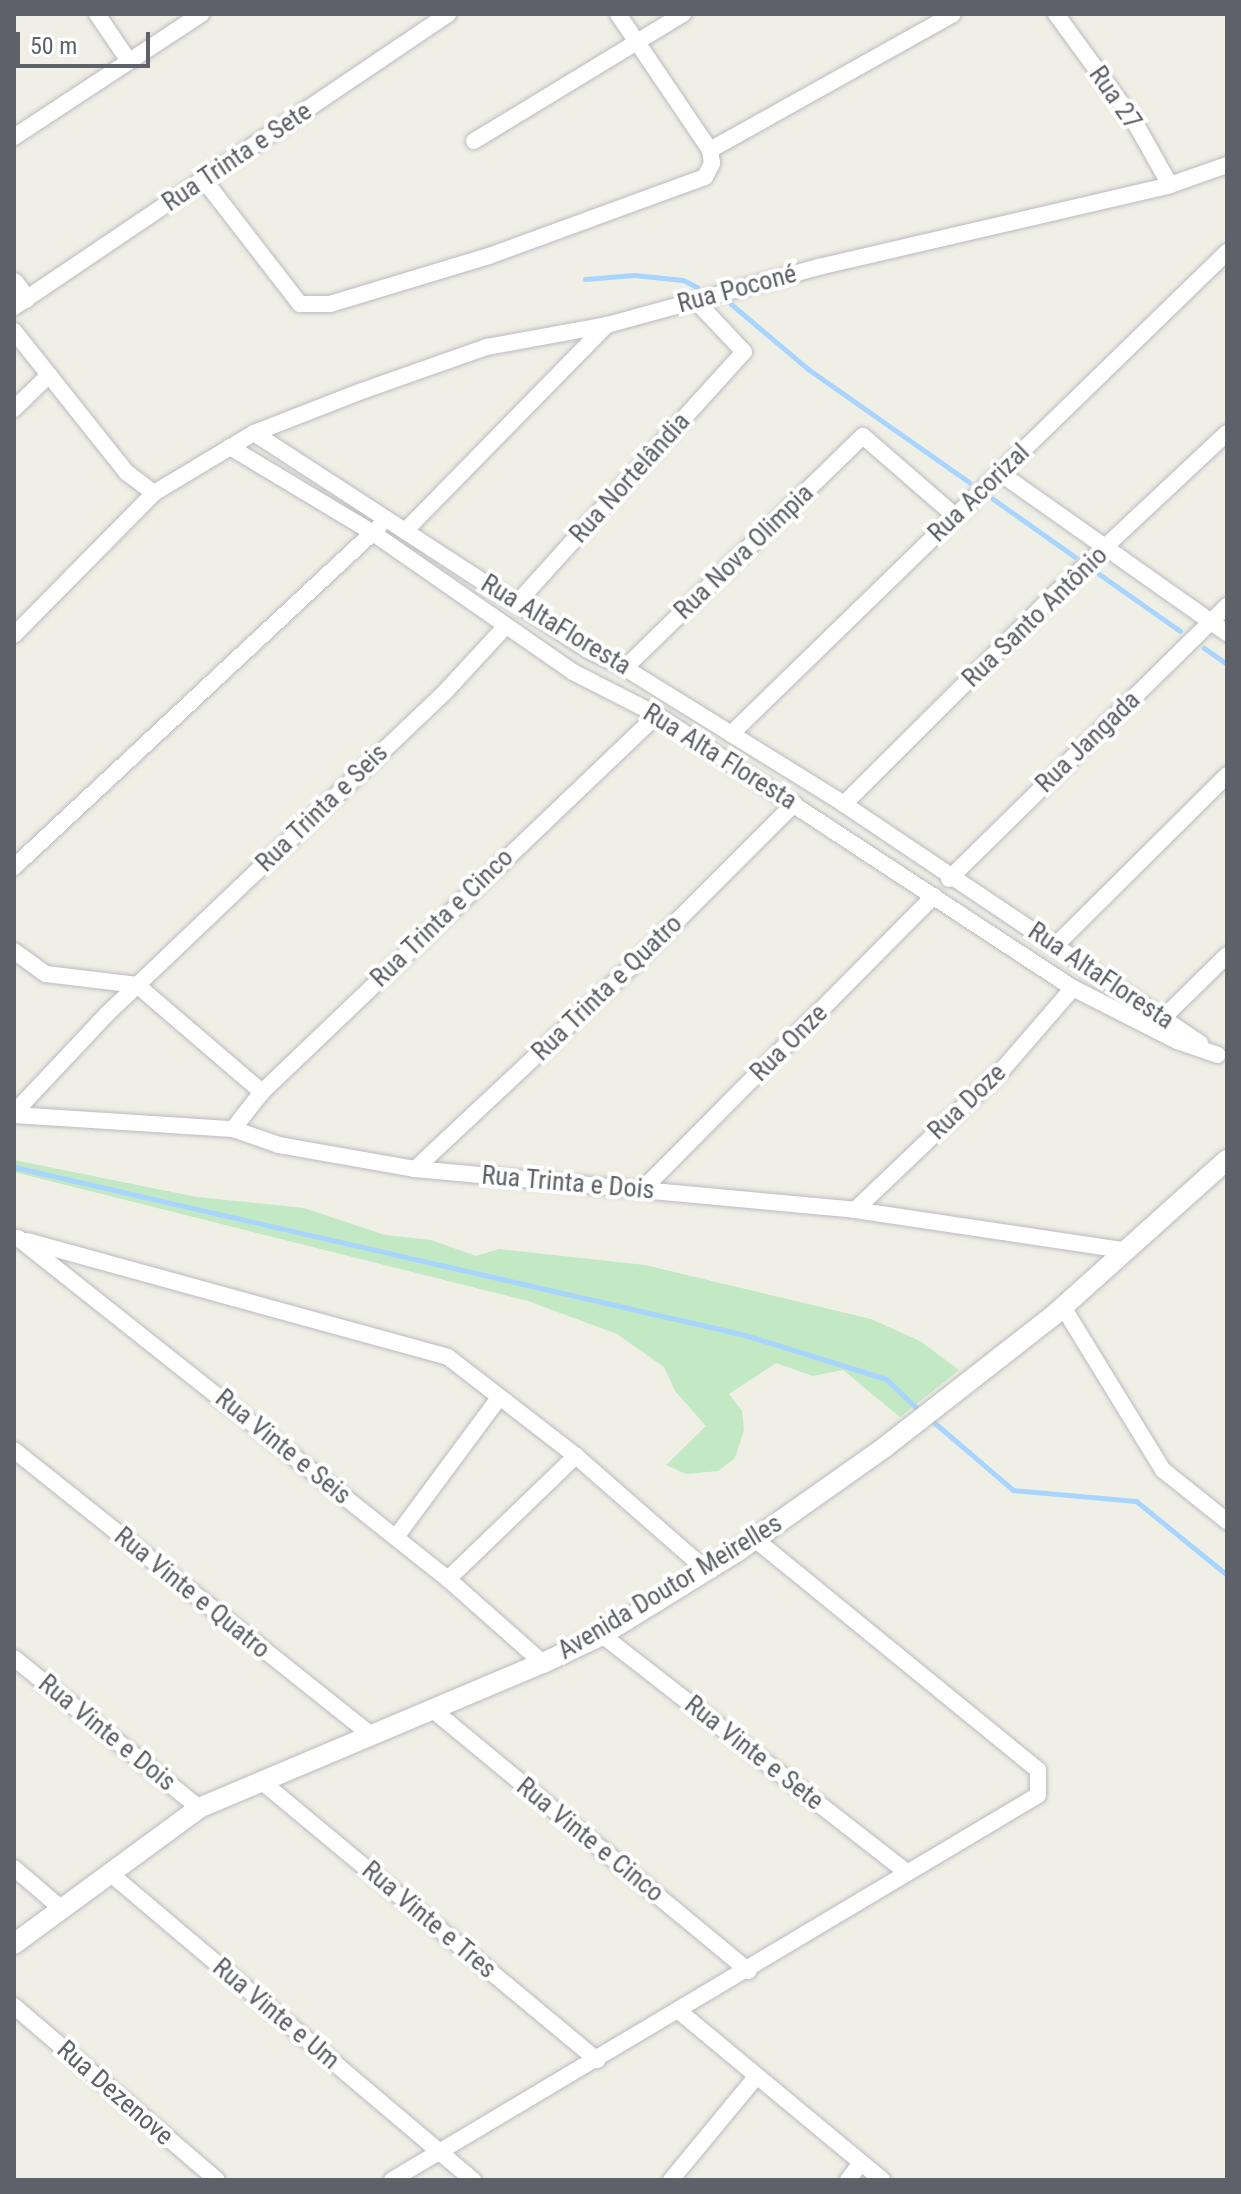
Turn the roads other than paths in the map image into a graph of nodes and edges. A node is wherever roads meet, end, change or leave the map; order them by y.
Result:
1 (97, 14) edge
2 (201, 14) edge
3 (448, 14) edge
4 (618, 14) edge
5 (683, 14) edge
6 (953, 14) edge
7 (1056, 14) edge
8 (635, 40) junction
9 (129, 61) junction
10 (14, 137) edge
11 (474, 141) dead end
12 (710, 150) junction
13 (1227, 165) edge
14 (204, 180) junction
15 (1170, 185) junction
16 (1227, 252) edge
17 (18, 297) edge
18 (696, 301) junction
19 (607, 325) junction
20 (14, 331) edge
21 (49, 375) junction
22 (14, 409) edge
23 (254, 433) junction
24 (1227, 433) edge
25 (230, 447) junction
26 (1000, 473) junction
27 (154, 493) junction
28 (955, 516) junction
29 (386, 520) junction
30 (405, 531) junction
31 (373, 533) junction
32 (1106, 548) junction
33 (517, 603) junction
34 (1227, 606) edge
35 (1211, 622) junction
36 (504, 628) junction
37 (1227, 633) edge
38 (14, 635) edge
39 (586, 649) junction
40 (625, 668) junction
41 (573, 672) junction
42 (657, 715) junction
43 (731, 734) junction
44 (1227, 775) edge
45 (794, 804) junction
46 (844, 804) junction
47 (14, 867) edge
48 (949, 879) junction
49 (934, 896) junction
50 (1057, 944) junction
51 (14, 951) edge
52 (1227, 955) edge
53 (137, 985) junction
54 (1073, 988) junction
55 (1164, 1017) junction
56 (1223, 1058) edge
57 (262, 1092) junction
58 (14, 1114) edge
59 (233, 1129) junction
60 (1227, 1160) edge
61 (415, 1169) junction
62 (643, 1189) junction
63 (855, 1210) junction
64 (16, 1238) edge
65 (1124, 1250) junction
66 (1063, 1307) junction
67 (498, 1399) junction
68 (14, 1450) edge
69 (576, 1456) junction
70 (1227, 1521) edge
71 (396, 1537) junction
72 (755, 1539) junction
73 (706, 1570) junction
74 (448, 1579) junction
75 (602, 1635) junction
76 (14, 1658) edge
77 (543, 1663) junction
78 (432, 1709) junction
79 (371, 1735) junction
80 (261, 1781) junction
81 (199, 1808) junction
82 (14, 1868) edge
83 (905, 1871) junction
84 (112, 1875) junction
85 (63, 1910) junction
86 (14, 1944) edge
87 (749, 1971) junction
88 (14, 2006) edge
89 (680, 2012) junction
90 (597, 2060) junction
91 (756, 2077) junction
92 (439, 2154) junction
93 (861, 2163) junction
94 (217, 2180) edge
95 (392, 2180) edge
96 (473, 2180) edge
97 (671, 2180) edge
98 (848, 2180) edge
99 (882, 2180) edge

1 - 9 street
2 - 9 street
3 - 14 street, Rua Trinta e Sete
4 - 8 street
5 - 8 street
6 - 12 street
7 - 15 street, Rua 27
8 - 11 street
8 - 12 street
9 - 10 street
12 - 14 street
13 - 15 street, Rua Poconé
14 - 17 street, Rua Trinta e Sete
15 - 18 street, Rua Poconé
16 - 26 street, Rua Acorizal
18 - 19 street, Rua Poconé
18 - 33 street, Rua Nortelândia
19 - 23 street, Rua Poconé
19 - 30 street
20 - 21 street
21 - 22 street
21 - 27 street
23 - 25 street, Rua Poconé
23 - 29 street, Rua AltaFloresta
24 - 32 street, Rua Santo Antônio
25 - 27 street, Rua Poconé
25 - 31 street, Rua Alta Floresta
26 - 28 street, Rua Acorizal
26 - 32 street
27 - 38 street, Rua Poconé
28 - 40 street, Rua Nova Olimpia
28 - 43 street, Rua Acorizal
29 - 30 street, Rua AltaFloresta
29 - 31 street
30 - 33 street, Rua AltaFloresta
31 - 36 street, Rua Alta Floresta
31 - 47 street
32 - 35 street
32 - 46 street, Rua Santo Antônio
33 - 39 street, Rua AltaFloresta
34 - 35 street, Rua Jangada
35 - 37 street
35 - 48 street, Rua Jangada
36 - 41 street, Rua Alta Floresta
36 - 53 street, Rua Trinta e Seis
39 - 40 street, Rua AltaFloresta
39 - 41 street
40 - 43 street, Rua AltaFloresta
41 - 42 street, Rua Alta Floresta
42 - 45 street, Rua Alta Floresta
42 - 57 street, Rua Trinta e Cinco
43 - 46 street, Rua AltaFloresta
44 - 50 street
45 - 49 street, Rua Alta Floresta
45 - 61 street, Rua Trinta e Quatro
46 - 48 street, Rua AltaFloresta
48 - 50 street, Rua AltaFloresta
49 - 54 street, Rua Alta Floresta
49 - 62 street, Rua Onze
50 - 55 street, Rua AltaFloresta
51 - 53 street
52 - 55 street
53 - 57 street
53 - 58 street
54 - 56 street, Rua Alta Floresta
54 - 63 street, Rua Doze
55 - 56 street, Rua AltaFloresta
57 - 59 street, Rua Trinta e Cinco
58 - 59 street, Rua Trinta e Dois
59 - 61 street, Rua Trinta e Dois
60 - 65 street, Avenida Doutor Meirelles
61 - 62 street, Rua Trinta e Dois
62 - 63 street, Rua Trinta e Dois
63 - 65 street, Rua Trinta e Dois
64 - 67 street
64 - 71 street, Rua Vinte e Seis
65 - 66 street, Avenida Doutor Meirelles
66 - 70 street
66 - 72 street, Avenida Doutor Meirelles
67 - 69 street
67 - 71 street
68 - 79 street, Rua Vinte e Quatro
69 - 73 street
69 - 74 street
71 - 74 street, Rua Vinte e Seis
72 - 73 street, Avenida Doutor Meirelles
72 - 83 street
73 - 75 street, Avenida Doutor Meirelles
74 - 77 street, Rua Vinte e Seis
75 - 77 street, Avenida Doutor Meirelles
75 - 83 street, Rua Vinte e Sete
76 - 81 street, Rua Vinte e Dois
77 - 78 street, Avenida Doutor Meirelles
78 - 79 street, Avenida Doutor Meirelles
78 - 87 street, Rua Vinte e Cinco
79 - 80 street, Avenida Doutor Meirelles
80 - 81 street, Avenida Doutor Meirelles
80 - 90 street, Rua Vinte e Tres
81 - 84 street, Avenida Doutor Meirelles
82 - 85 street
83 - 87 street
84 - 85 street, Avenida Doutor Meirelles
84 - 92 street, Rua Vinte e Um
85 - 86 street, Avenida Doutor Meirelles
87 - 89 street
88 - 94 street, Rua Dezenove
89 - 90 street
89 - 91 street
90 - 92 street
91 - 93 street
91 - 97 street
92 - 95 street
92 - 96 street, Rua Vinte e Um
93 - 98 street
93 - 99 street

